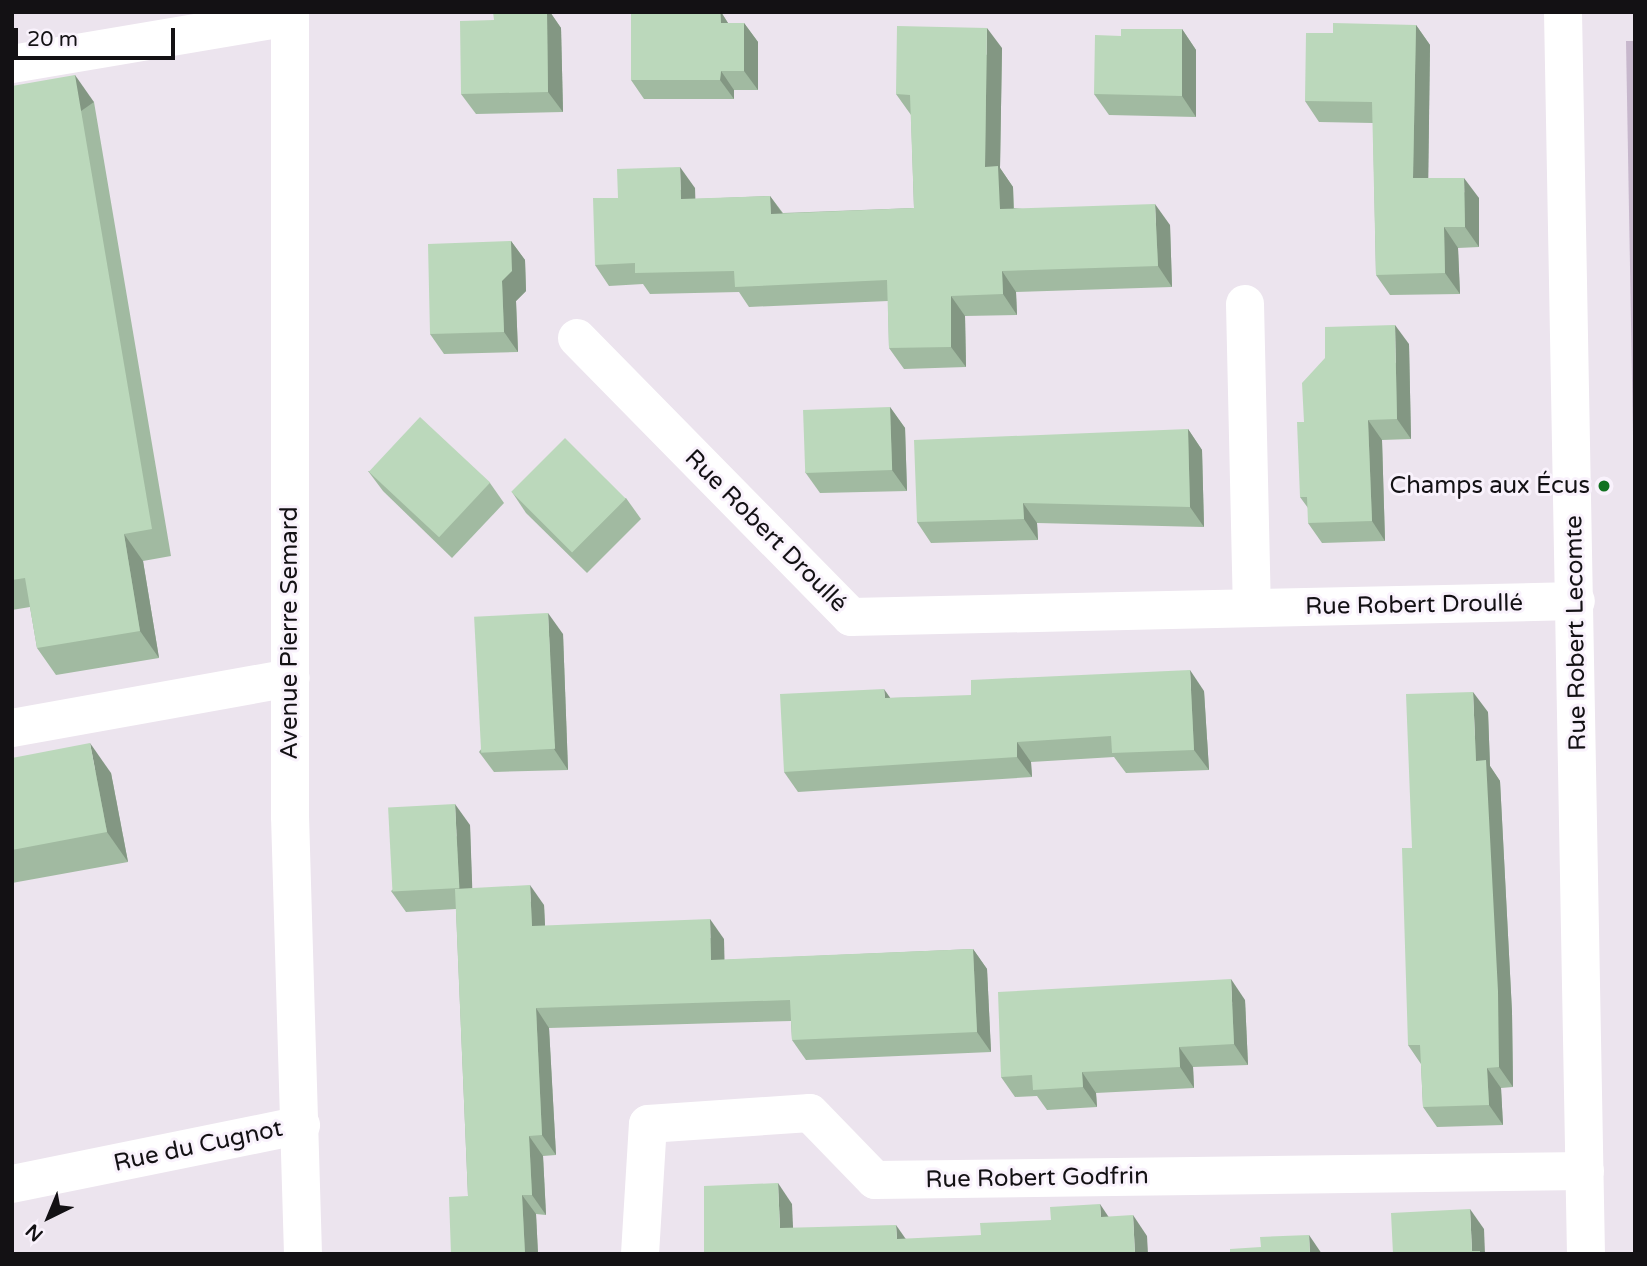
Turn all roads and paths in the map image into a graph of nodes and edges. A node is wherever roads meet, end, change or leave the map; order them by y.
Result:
1 (1563, 12) edge
2 (290, 15) edge
3 (12, 64) edge
4 (1245, 303) dead end
5 (577, 338) dead end
6 (1576, 601) junction
7 (1252, 608) junction
8 (290, 678) junction
9 (12, 727) edge
10 (301, 1125) junction
11 (1585, 1171) junction
12 (12, 1184) edge
13 (303, 1254) edge
14 (640, 1254) edge
15 (1586, 1254) edge

1 - 6 street, Rue Robert Lecomte
2 - 3 street
2 - 8 street, Avenue Pierre Semard
4 - 7 street
5 - 7 street, Rue Robert Droullé
6 - 7 street, Rue Robert Droullé
6 - 11 street, Rue Robert Lecomte
8 - 9 street
8 - 10 street, Avenue Pierre Semard
10 - 12 street, Rue du Cugnot
10 - 13 street, Avenue Pierre Semard
11 - 14 street, Rue Robert Godfrin
11 - 15 street, Rue Robert Lecomte

